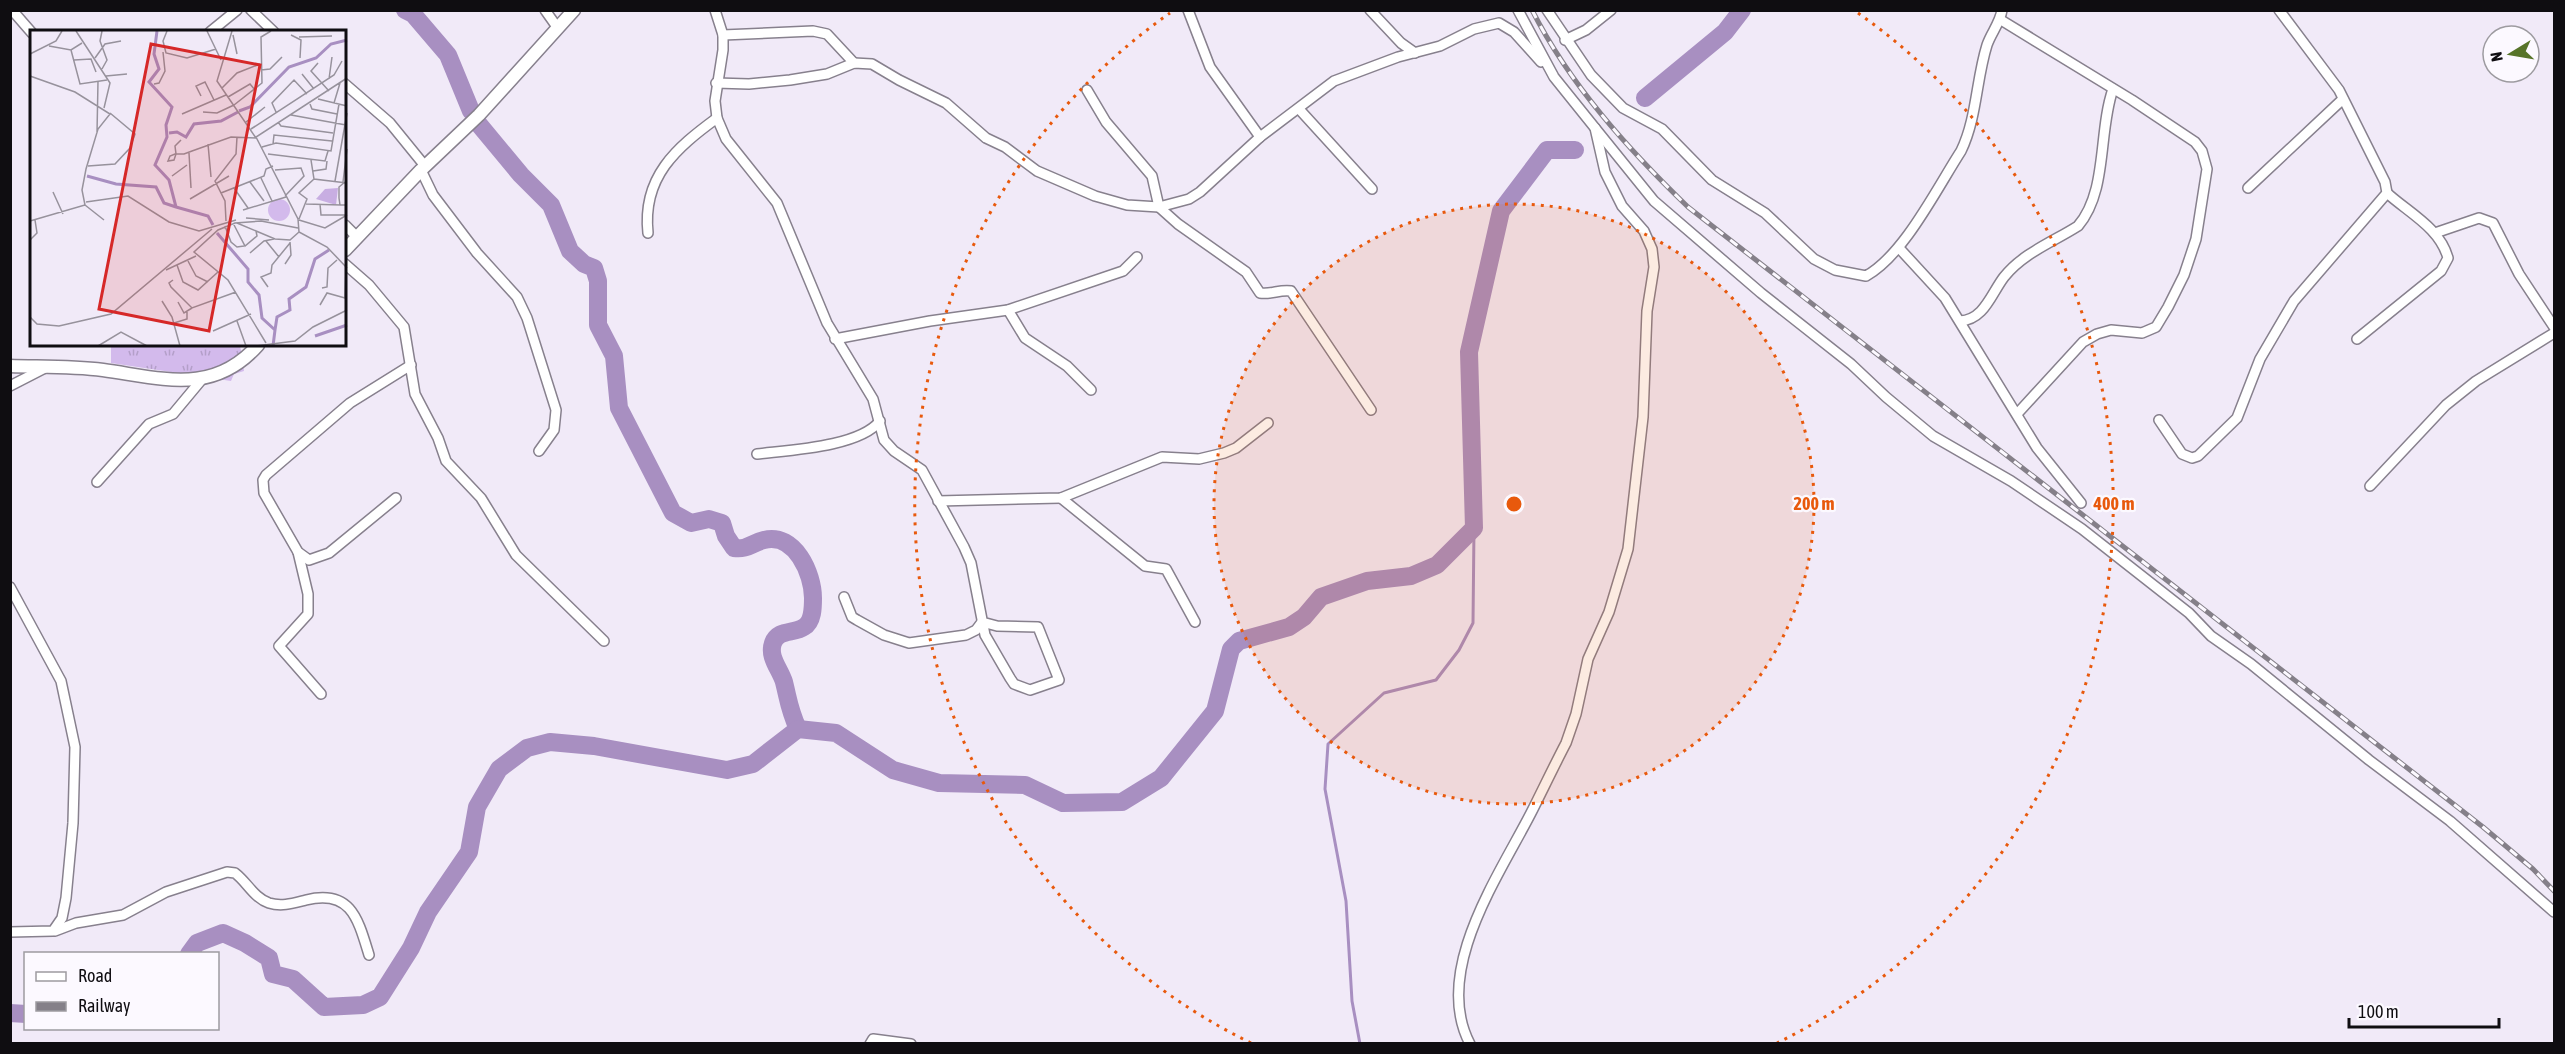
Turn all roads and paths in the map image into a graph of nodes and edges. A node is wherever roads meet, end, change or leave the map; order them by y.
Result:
1 (12, 10) edge
2 (237, 10) edge
3 (251, 10) edge
4 (545, 10) edge
5 (574, 10) edge
6 (714, 10) edge
7 (1199, 10) edge
8 (1370, 10) edge
9 (1547, 10) edge
10 (1611, 10) edge
11 (2279, 10) edge
12 (1520, 13) edge
13 (1189, 14) edge
14 (2001, 15) edge
15 (557, 27) junction
16 (212, 30) edge
17 (272, 30) edge
18 (30, 31) edge
19 (723, 35) junction
20 (1565, 40) junction
21 (1415, 53) junction
22 (854, 63) junction
23 (1554, 77) junction
24 (716, 83) junction
25 (346, 85) edge
26 (2113, 89) junction
27 (1087, 90) dead end
28 (2343, 99) junction
29 (1299, 109) junction
30 (717, 118) junction
31 (1595, 128) junction
32 (1260, 137) junction
33 (423, 168) junction
34 (2248, 188) dead end
35 (1372, 189) dead end
36 (2387, 193) junction
37 (1159, 207) junction
38 (346, 226) edge
39 (2436, 232) junction
40 (648, 233) dead end
41 (357, 237) junction
42 (1899, 248) junction
43 (346, 249) edge
44 (1137, 257) dead end
45 (346, 265) edge
46 (1008, 310) junction
47 (1959, 321) junction
48 (2554, 327) edge
49 (2554, 333) edge
50 (836, 339) junction
51 (2357, 339) dead end
52 (257, 346) edge
53 (411, 365) junction
54 (10, 366) edge
55 (47, 367) junction
56 (203, 378) junction
57 (10, 387) edge
58 (1091, 390) dead end
59 (1371, 410) dead end
60 (2017, 414) junction
61 (2159, 420) dead end
62 (880, 421) junction
63 (1268, 423) dead end
64 (539, 451) dead end
65 (758, 453) dead end
66 (97, 482) dead end
67 (2370, 486) dead end
68 (396, 498) dead end
69 (1061, 498) junction
70 (938, 501) junction
71 (2081, 503) dead end
72 (298, 552) junction
73 (10, 587) edge
74 (844, 597) dead end
75 (982, 622) junction
76 (1195, 622) dead end
77 (604, 641) dead end
78 (321, 694) dead end
79 (2554, 912) edge
80 (53, 931) junction
81 (10, 932) edge
82 (369, 955) dead end
83 (870, 1044) edge
84 (911, 1044) edge
85 (1470, 1044) edge

1 - 18 street
2 - 16 street
3 - 17 street
4 - 15 street
5 - 15 street
6 - 19 street
7 - 13 street
8 - 21 street
9 - 20 street
10 - 20 street
11 - 28 street
12 - 23 street
13 - 32 street
14 - 26 street
14 - 42 street
15 - 33 street
19 - 22 street
19 - 24 street
20 - 42 street
21 - 23 street
21 - 29 street
22 - 24 street
22 - 37 street
23 - 31 street
24 - 30 street
25 - 33 street
26 - 47 street
26 - 60 street
27 - 37 street
28 - 34 street
28 - 36 street
29 - 32 street
29 - 35 street
30 - 40 street
30 - 50 street
31 - 79 street
31 - 85 street
32 - 37 street
33 - 41 street
33 - 64 street
36 - 39 street
36 - 61 street
37 - 59 street
38 - 41 street
39 - 48 street
39 - 51 street
41 - 43 street
42 - 47 street
44 - 46 street
45 - 53 street
46 - 50 street
46 - 58 street
47 - 60 street
49 - 67 street
50 - 62 street
52 - 56 street
53 - 72 street
53 - 77 street
54 - 55 street
55 - 56 street
55 - 57 street
56 - 66 street
60 - 71 street
62 - 65 street
62 - 70 street
63 - 69 street
68 - 72 street
69 - 70 street
69 - 76 street
70 - 75 street
72 - 78 street
73 - 80 street
74 - 75 street
75 - 75 street
80 - 81 street
80 - 82 street
83 - 84 street

